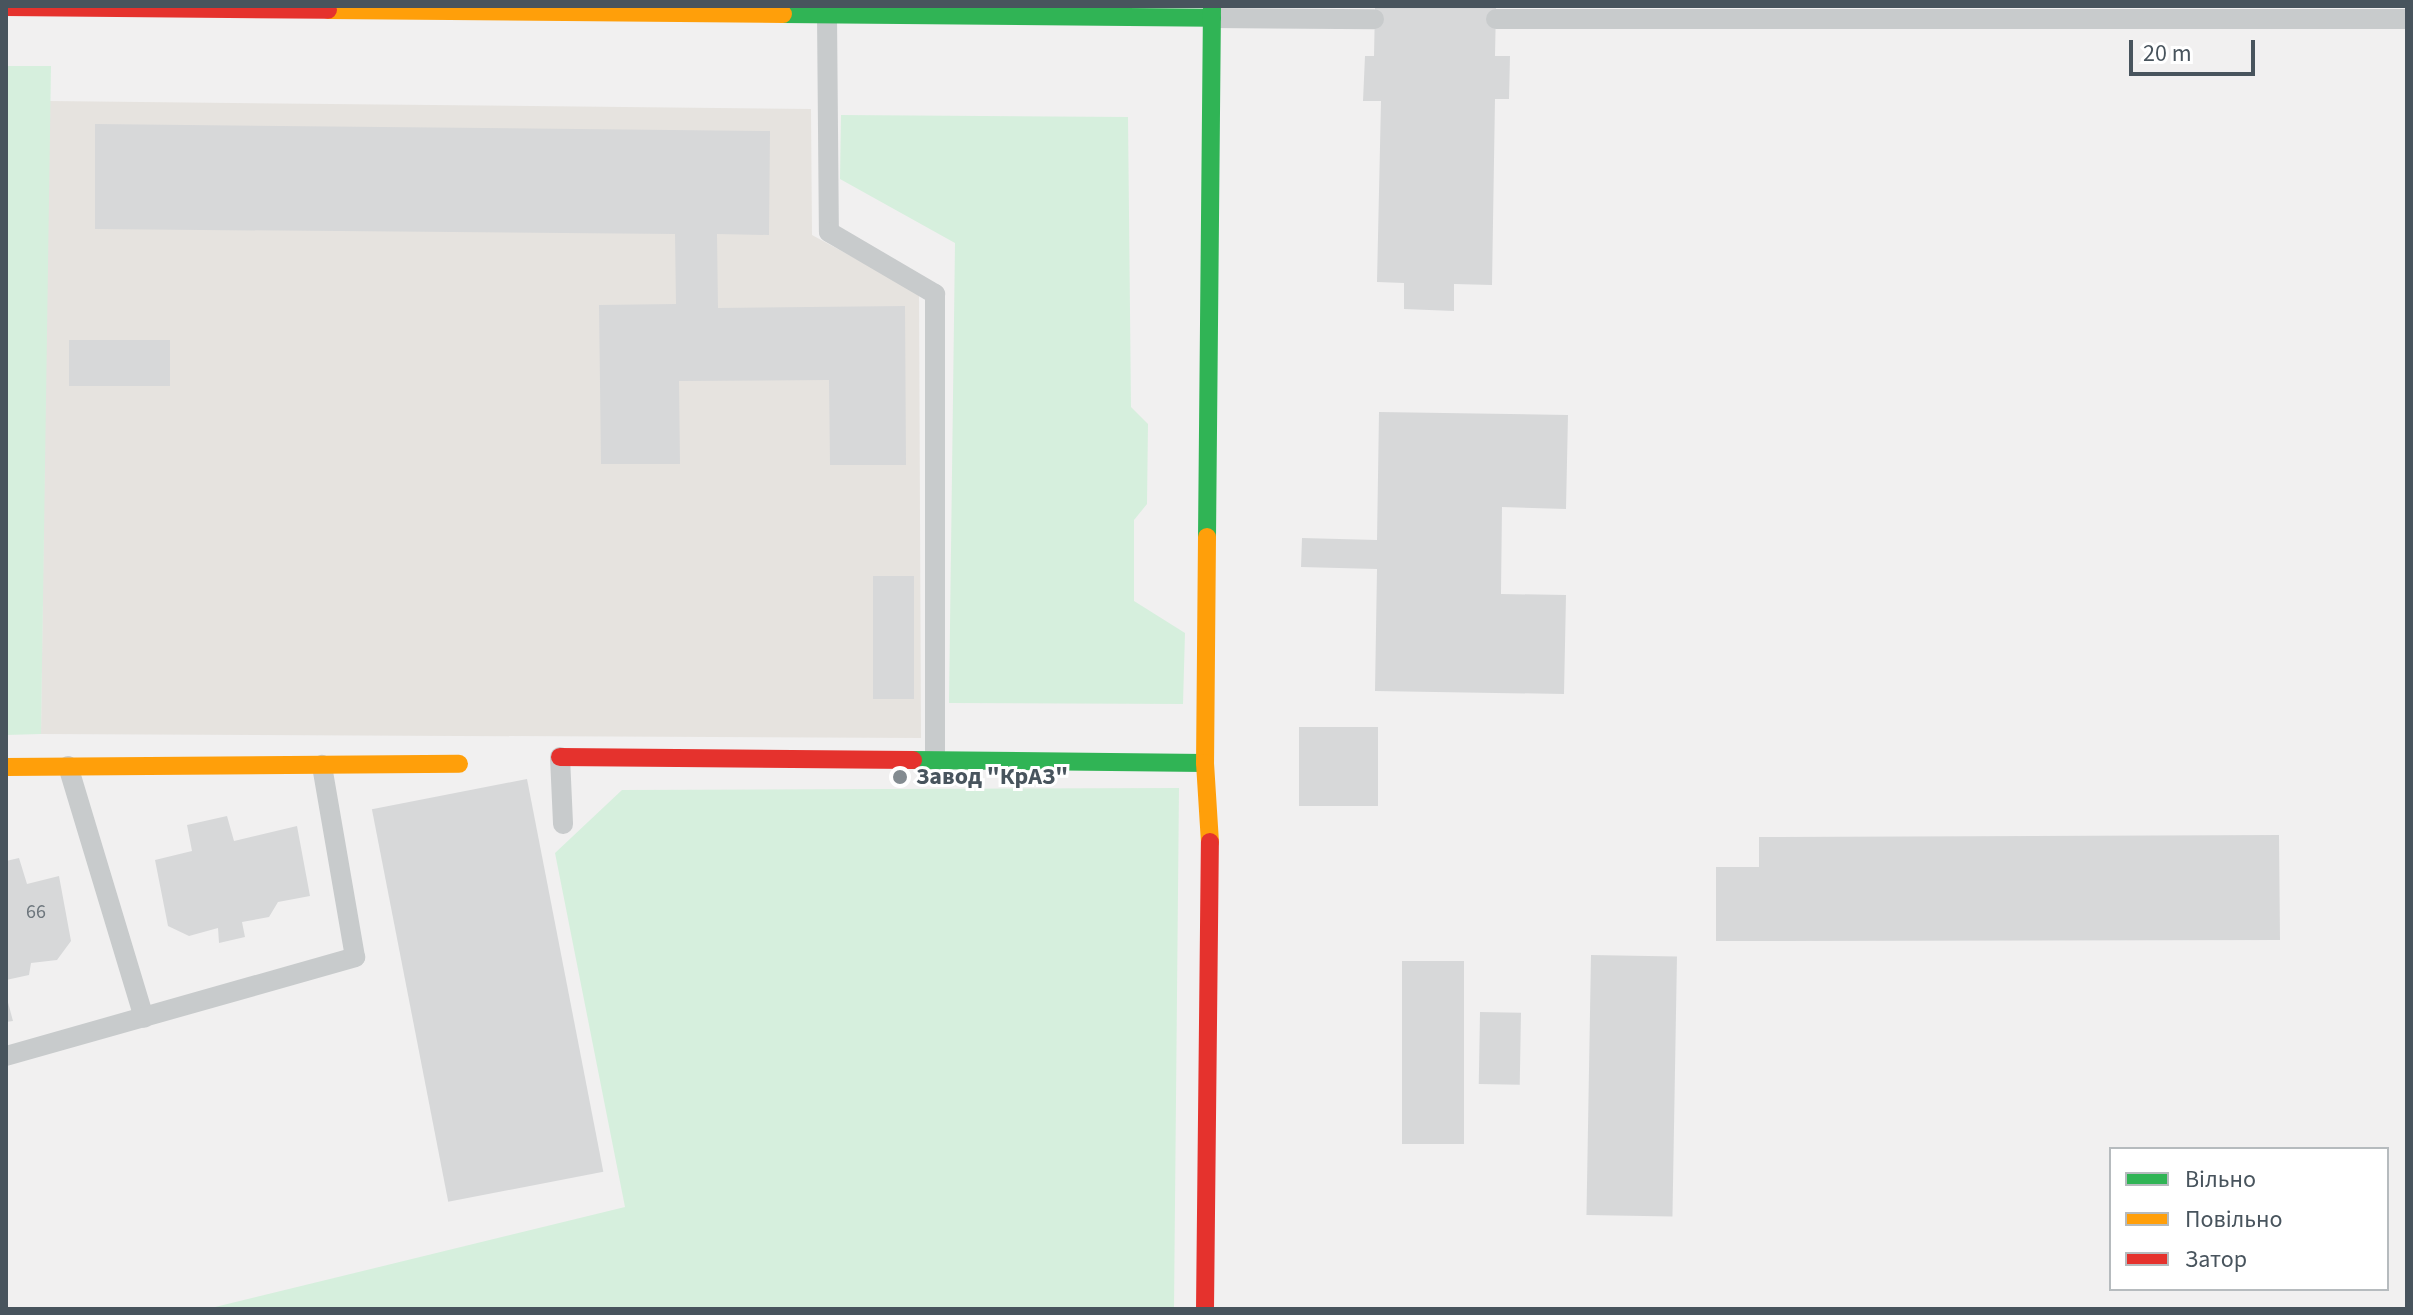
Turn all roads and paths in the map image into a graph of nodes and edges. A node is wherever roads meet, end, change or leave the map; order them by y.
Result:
1 (6, 7) edge
2 (1022, 11) edge
3 (1212, 12) edge
4 (2086, 12) edge
5 (827, 15) junction
6 (1374, 19) dead end
7 (1496, 19) dead end
8 (2407, 19) edge
9 (560, 757) joint
10 (935, 760) junction
11 (1205, 763) junction
12 (459, 764) dead end
13 (322, 765) junction
14 (68, 766) junction
15 (6, 767) edge
16 (563, 824) dead end
17 (144, 1018) junction
18 (6, 1056) edge
19 (1205, 1309) edge

1 - 5 street
2 - 3 street
2 - 5 street
3 - 6 lane
3 - 11 street
4 - 7 lane
4 - 8 lane
5 - 10 lane
9 - 10 street
9 - 16 lane
10 - 11 street
11 - 19 street
12 - 13 street
13 - 14 street
13 - 17 lane
14 - 15 street
14 - 17 lane
17 - 18 lane

